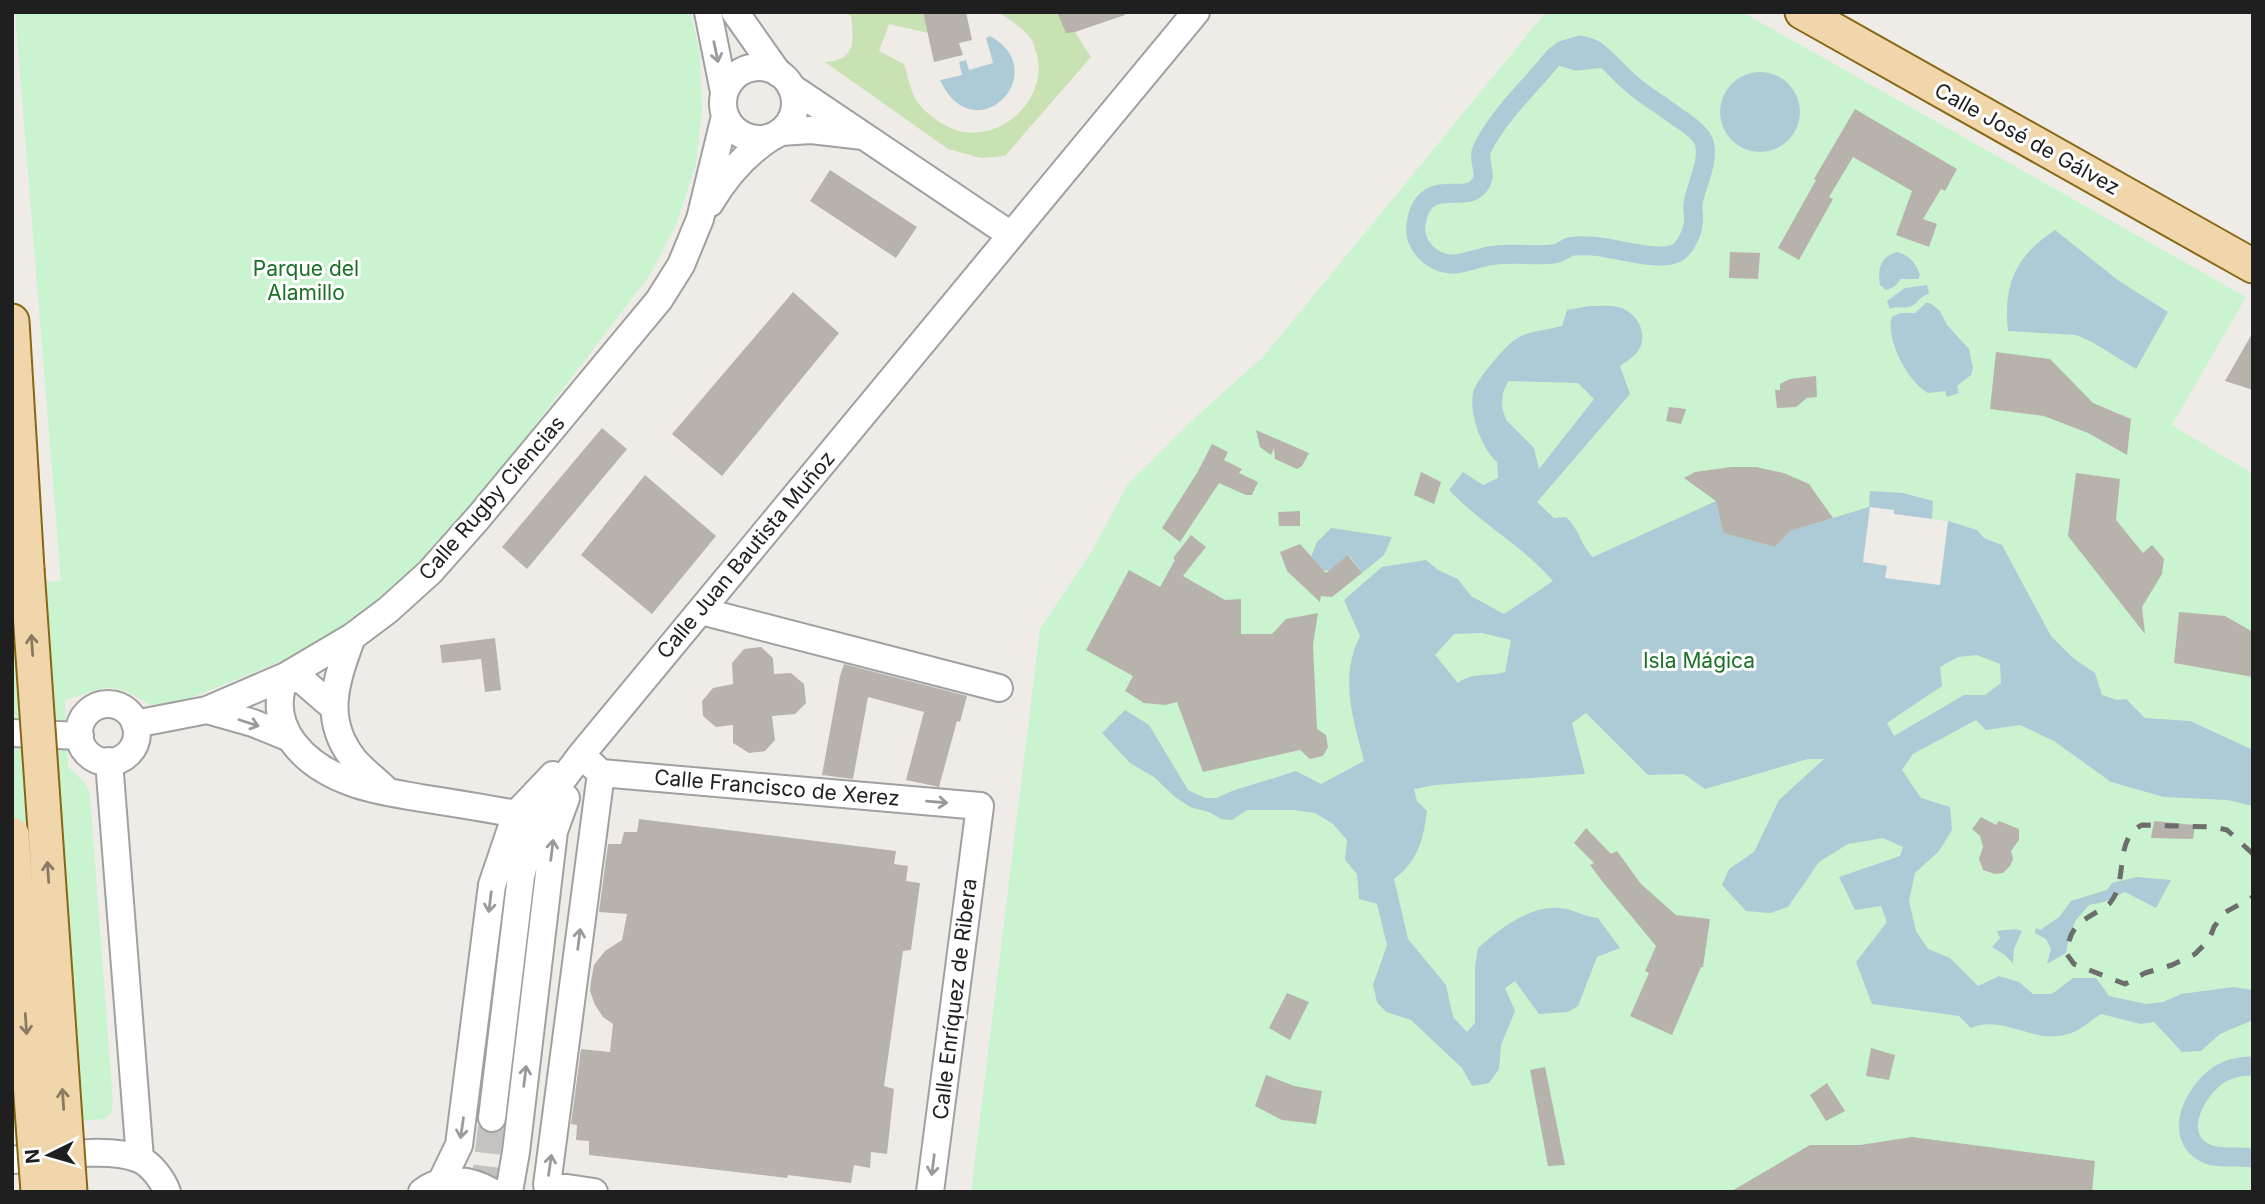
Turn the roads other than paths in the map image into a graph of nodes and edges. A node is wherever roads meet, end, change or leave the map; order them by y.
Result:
1 (708, 12) edge
2 (735, 12) edge
3 (1196, 12) edge
4 (1802, 12) edge
5 (785, 80) junction
6 (725, 104) junction
7 (775, 135) junction
8 (868, 137) junction
9 (700, 219) junction
10 (1011, 235) junction
11 (2253, 267) edge
12 (12, 321) edge
13 (701, 611) junction
14 (352, 637) junction
15 (286, 676) junction
16 (999, 688) dead end
17 (207, 710) junction
18 (335, 717) junction
19 (135, 724) junction
20 (12, 733) edge
21 (80, 736) junction
22 (299, 748) junction
23 (109, 761) junction
24 (576, 762) junction
25 (601, 772) junction
26 (388, 792) junction
27 (980, 806) joint
28 (516, 814) junction
29 (12, 834) edge
30 (492, 1118) tunnel mouth
31 (140, 1159) junction
32 (12, 1160) edge
33 (432, 1187) edge
34 (171, 1190) edge
35 (38, 1192) edge
36 (70, 1192) edge
37 (492, 1192) edge
38 (509, 1192) edge
39 (594, 1192) edge
40 (930, 1192) edge

1 -> 6 street
2 - 5 street
3 - 10 street, Calle Juan Bautista Muñoz
4 - 11 main road, Calle José de Gálvez
5 - 6 street
5 - 7 street
5 - 8 street
6 - 7 street
6 - 9 street
7 - 8 street
7 - 9 street
8 - 10 street
9 - 14 street, Calle Rugby Ciencias
10 - 13 street, Calle Juan Bautista Muñoz
36 -> 12 main road, bridge
13 - 16 street
13 - 24 street, Calle Juan Bautista Muñoz
14 - 15 street, Calle Rugby Ciencias
14 - 18 street
15 - 17 street, Calle Rugby Ciencias
15 - 18 street
15 - 22 street
17 - 19 street, Calle Rugby Ciencias
17 -> 22 street
18 - 22 street
18 - 26 street
19 - 21 street
19 - 23 street
20 - 21 street
21 - 23 street
22 - 26 street
23 - 31 street
24 - 25 street
24 - 28 street
24 - 30 street
38 -> 24 street, Calle Juan Bautista Muñoz
25 -> 27 street, Calle Francisco de Xerez
39 -> 25 street
26 - 28 street
27 -> 40 street, Calle Enríquez de Ribera
28 -> 33 street
29 -> 35 main road, bridge
31 - 32 street
31 - 34 street
33 - 37 street

